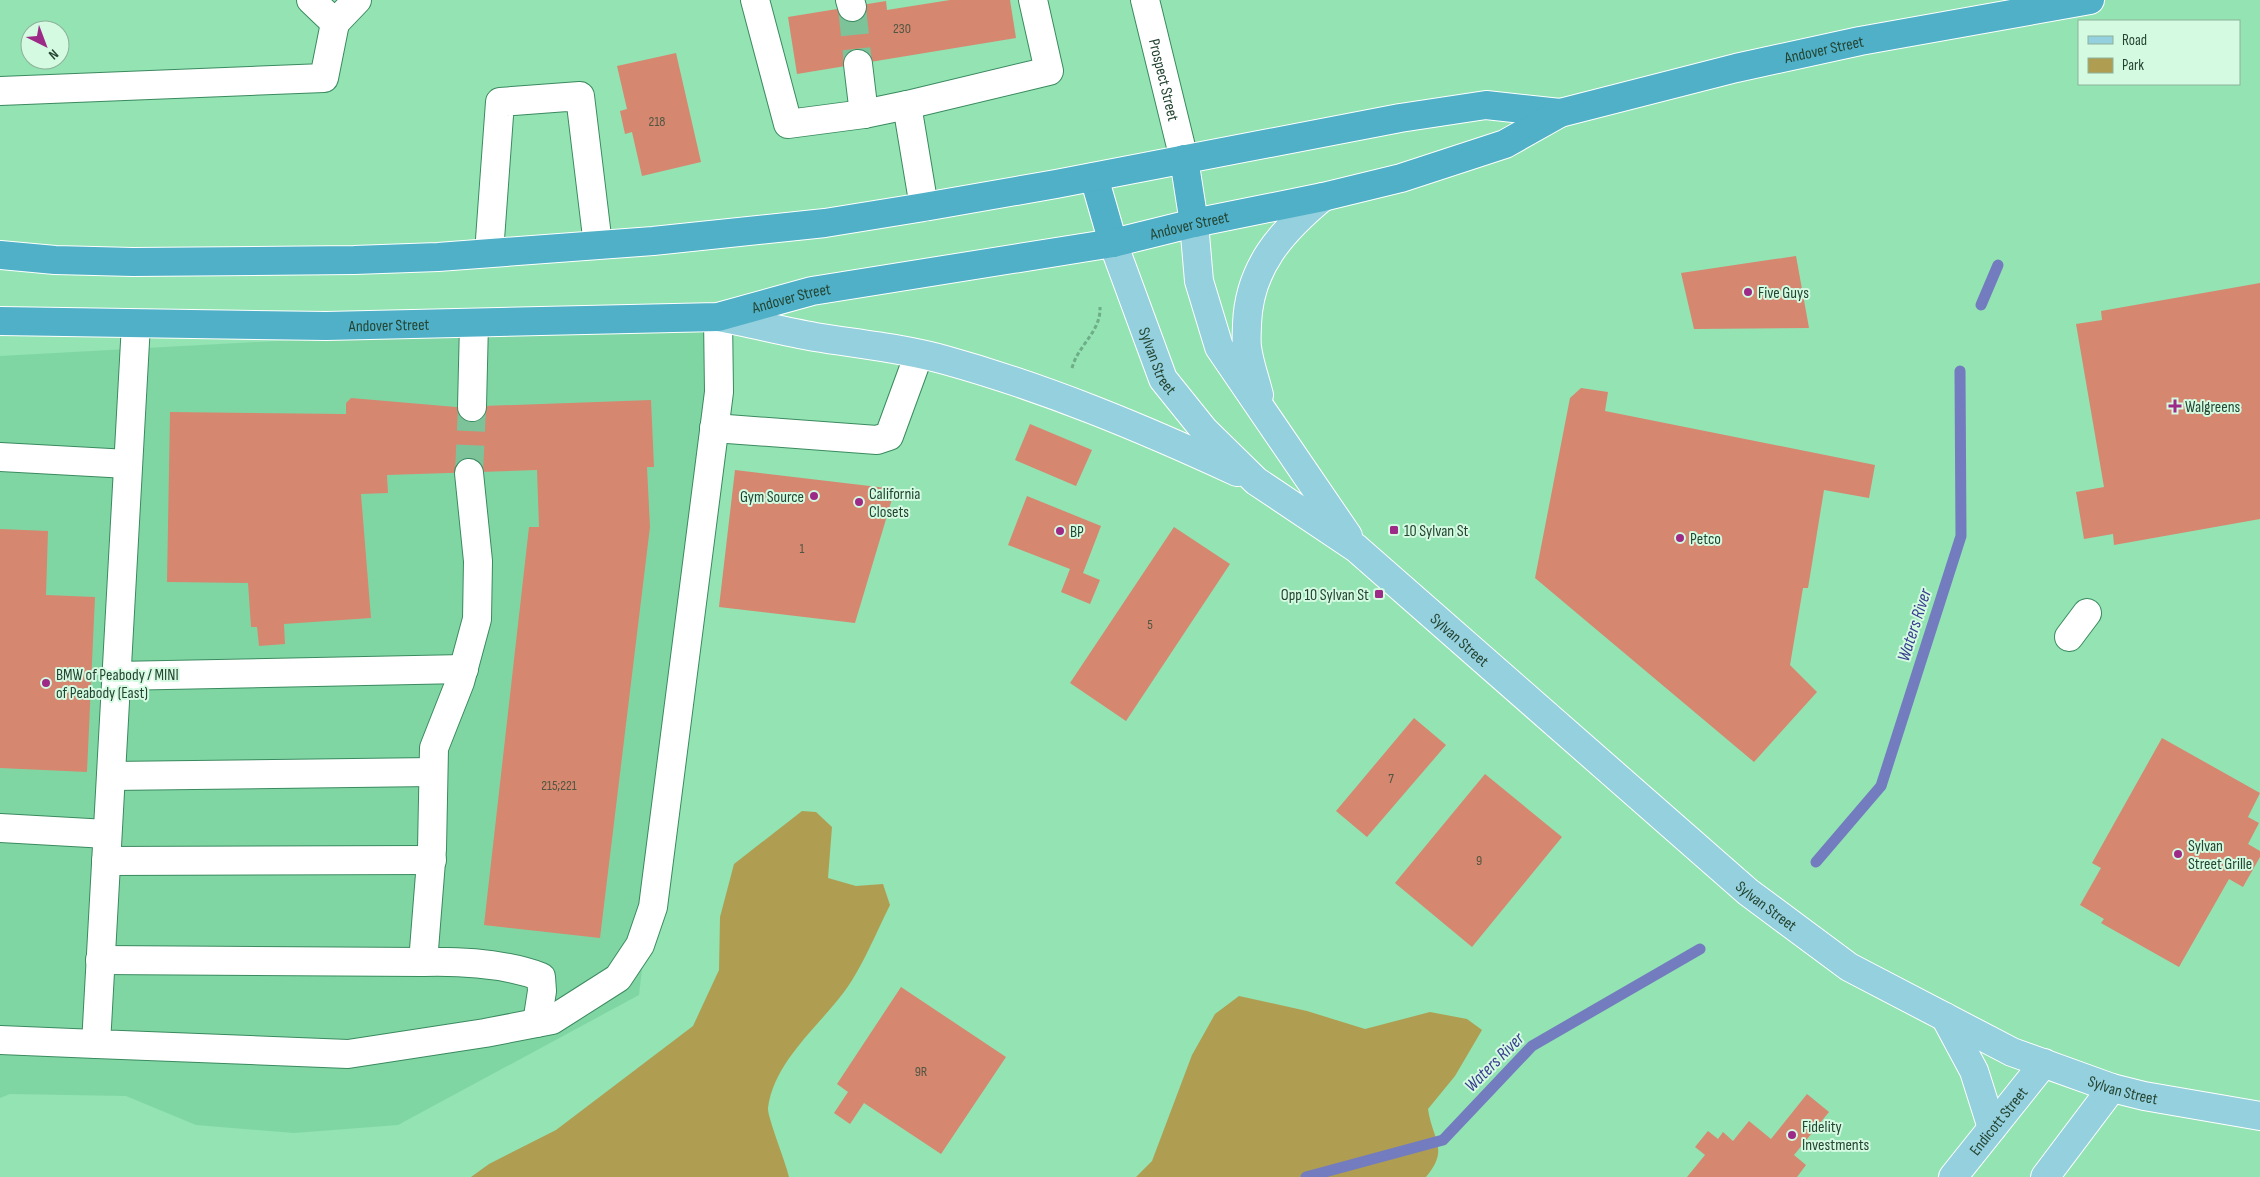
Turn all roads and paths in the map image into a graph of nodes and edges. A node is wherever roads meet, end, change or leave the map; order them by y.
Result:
1 (310, 0) edge
2 (357, 0) edge
3 (755, 0) edge
4 (1033, 0) edge
5 (1145, 0) edge
6 (2090, 0) edge
7 (335, 23) junction
8 (858, 64) tunnel mouth
9 (0, 91) edge
10 (906, 105) junction
11 (1560, 113) junction
12 (864, 114) junction
13 (1184, 159) junction
14 (1094, 177) junction
15 (1323, 197) junction
16 (924, 207) junction
17 (1194, 223) junction
18 (1113, 243) junction
19 (598, 245) junction
20 (489, 253) junction
21 (0, 255) edge
22 (1099, 301) dead end
23 (718, 318) junction
24 (0, 321) edge
25 (474, 323) junction
26 (136, 324) junction
27 (919, 354) junction
28 (1072, 371) dead end
29 (472, 407) tunnel mouth
30 (1263, 414) junction
31 (714, 428) junction
32 (0, 457) edge
33 (128, 464) junction
34 (469, 473) tunnel mouth
35 (1256, 481) junction
36 (1356, 548) junction
37 (2087, 613) dead end
38 (2069, 637) dead end
39 (464, 669) junction
40 (116, 676) junction
41 (433, 772) junction
42 (111, 776) junction
43 (0, 828) edge
44 (107, 834) junction
45 (432, 860) junction
46 (106, 861) junction
47 (100, 960) junction
48 (423, 962) junction
49 (1945, 1017) junction
50 (537, 1023) junction
51 (0, 1040) edge
52 (96, 1044) junction
53 (2044, 1063) junction
54 (2112, 1088) junction
55 (2260, 1116) edge
56 (1992, 1128) junction
57 (1953, 1177) edge
58 (2045, 1177) edge

1 - 7 street
2 - 7 street
3 - 12 street
4 - 10 street
5 - 13 street, Prospect Street
6 - 11 highway, Andover Street
7 - 9 street
8 - 12 street
10 - 12 street
10 - 16 street
11 - 13 highway, Andover Street
11 - 15 highway, Andover Street
13 - 14 highway, Andover Street
13 - 17 highway
14 - 16 highway, Andover Street
14 - 18 highway
15 - 17 highway, Andover Street
15 - 30 main road
16 - 19 highway, Andover Street
17 - 18 highway, Andover Street
17 - 30 main road, Sylvan Street
18 - 23 highway, Andover Street
18 - 35 main road, Sylvan Street
19 - 20 highway, Andover Street
19 - 20 street
20 - 21 highway, Andover Street
22 - 28 path
23 - 25 highway, Andover Street
23 - 27 main road
23 - 31 street
24 - 26 highway, Andover Street
25 - 26 highway, Andover Street
25 - 29 street
26 - 33 street
27 - 31 street
27 - 35 main road
30 - 36 main road, Sylvan Street
31 - 50 street
32 - 33 street
33 - 40 street
34 - 39 street
35 - 36 main road, Sylvan Street
36 - 49 main road, Sylvan Street
37 - 38 street
39 - 40 street
39 - 41 street
40 - 42 street
41 - 42 street
41 - 45 street
42 - 44 street
43 - 44 street
44 - 46 street
45 - 46 street
45 - 48 street
46 - 47 street
47 - 48 street
47 - 52 street
48 - 50 street
49 - 53 main road, Sylvan Street
49 - 56 main road
50 - 52 street
51 - 52 street
53 - 54 main road, Sylvan Street
53 - 56 main road, Endicott Street
54 - 55 main road, Sylvan Street
54 - 58 main road
56 - 57 main road, Endicott Street

